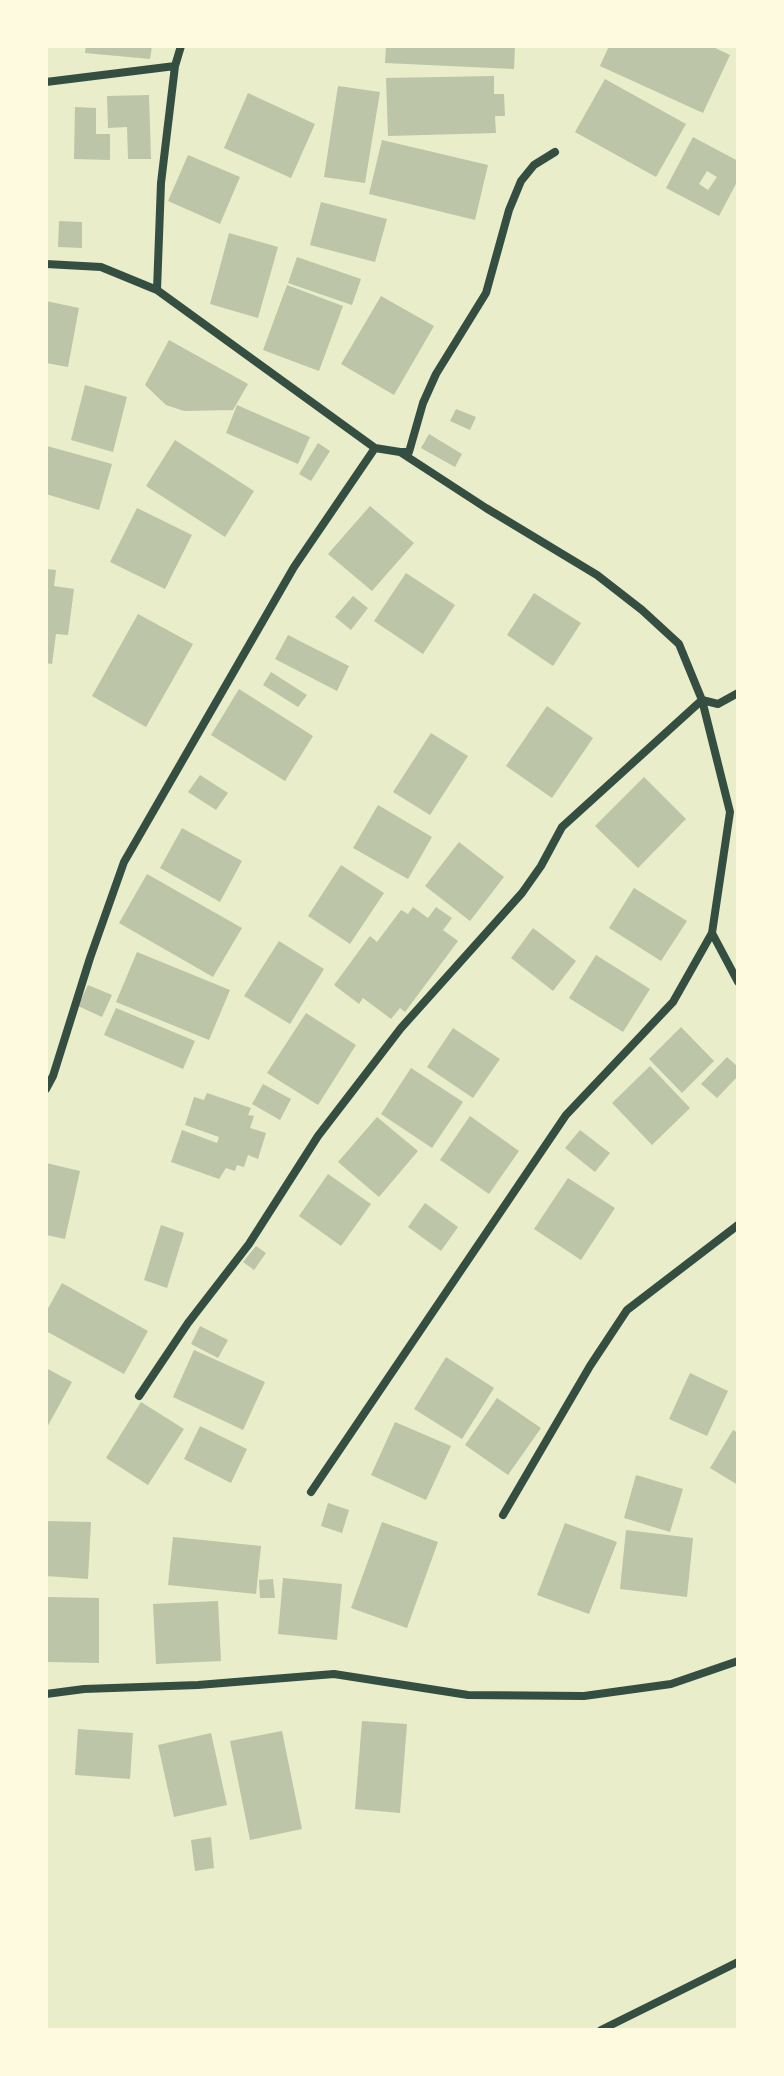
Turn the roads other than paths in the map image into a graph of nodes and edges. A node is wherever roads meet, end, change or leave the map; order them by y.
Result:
1 (181, 46) edge
2 (175, 66) junction
3 (46, 82) edge
4 (555, 152) dead end
5 (46, 264) edge
6 (157, 290) junction
7 (375, 448) junction
8 (400, 452) junction
9 (738, 693) edge
10 (702, 700) junction
11 (712, 933) junction
12 (738, 982) edge
13 (50, 1074) edge
14 (46, 1089) edge
15 (738, 1225) edge
16 (139, 1396) dead end
17 (311, 1492) dead end
18 (503, 1515) dead end
19 (738, 1661) edge
20 (46, 1694) edge
21 (738, 1962) edge
22 (601, 2030) edge

1 - 2 street
2 - 3 street
2 - 6 street
4 - 8 street
5 - 6 street
6 - 7 street
7 - 8 street
7 - 13 street
8 - 10 street
9 - 10 street
10 - 11 street
10 - 16 street
11 - 12 street
11 - 17 street
13 - 14 street
15 - 18 street
19 - 20 street
21 - 22 street

